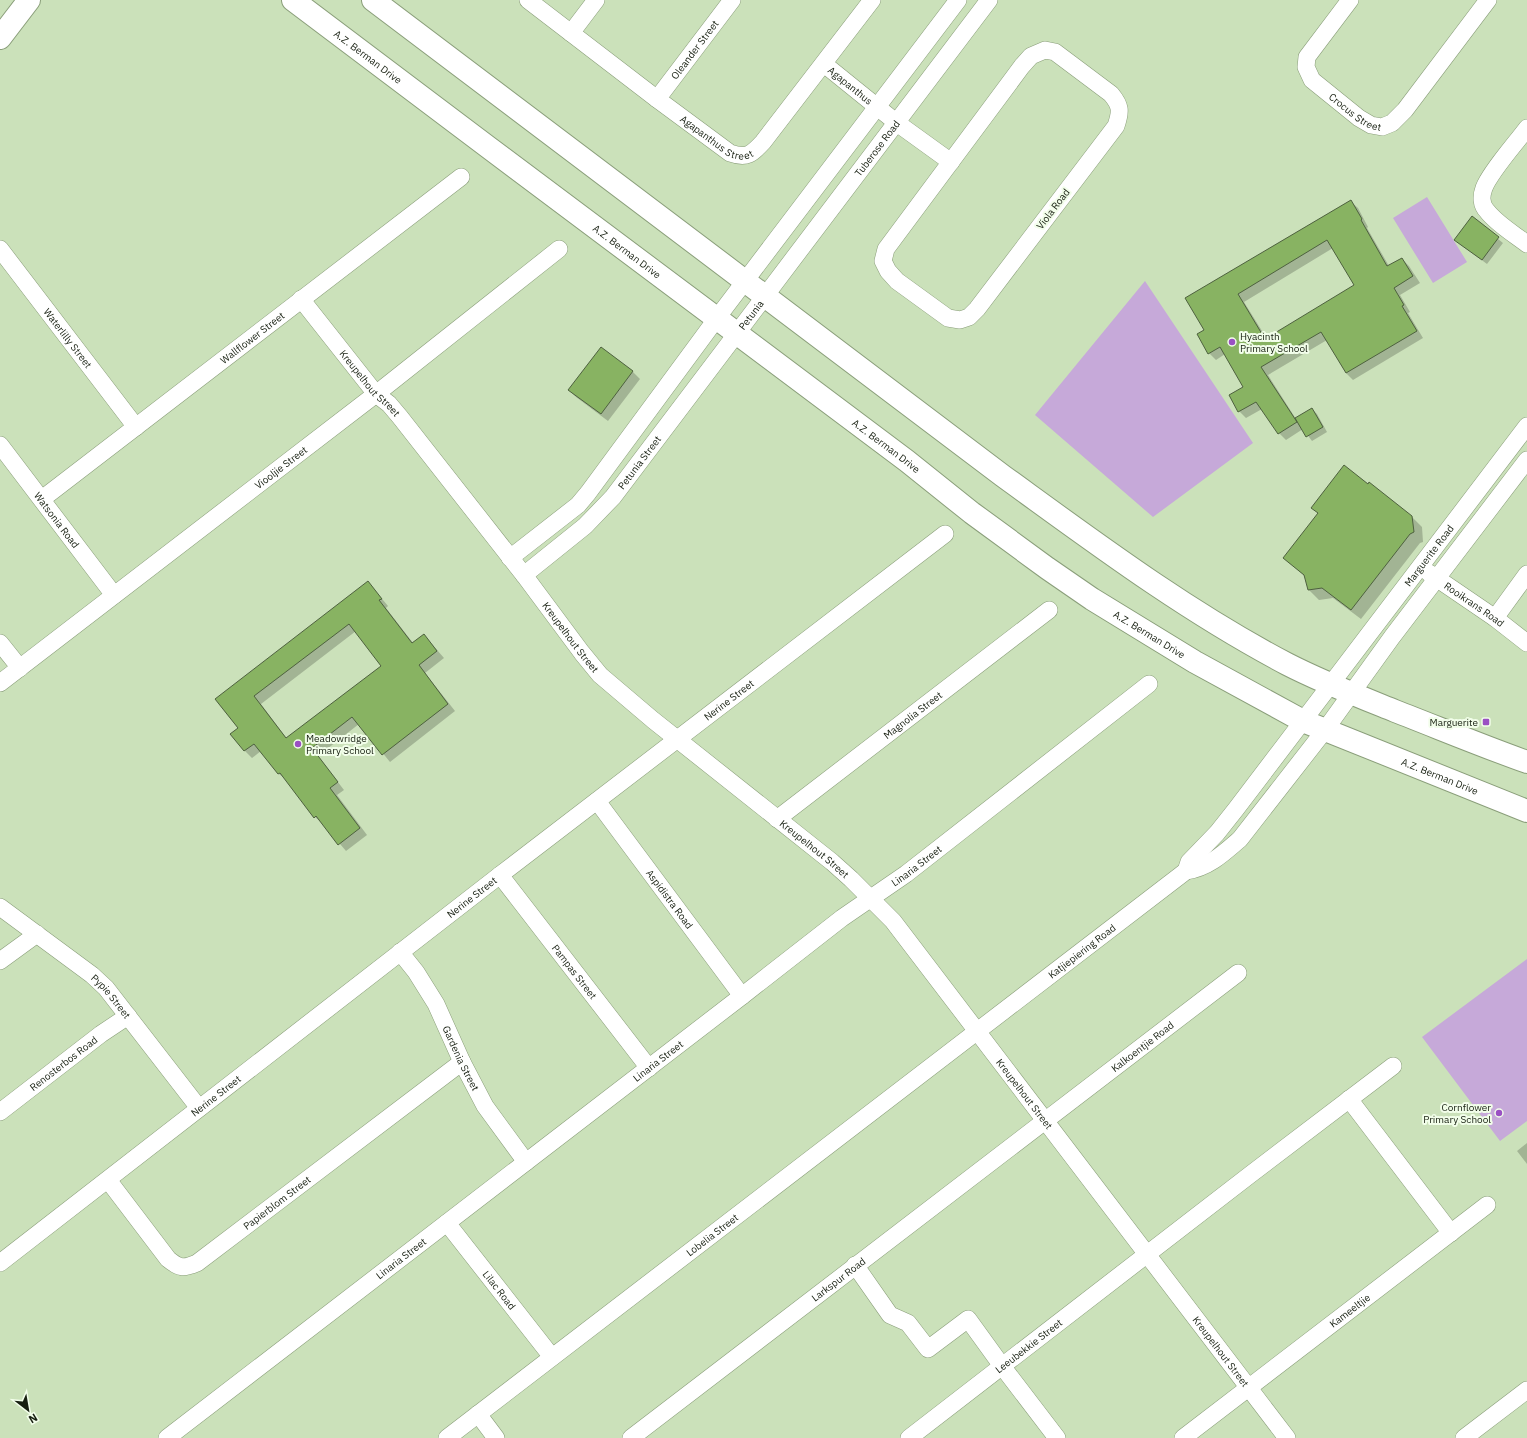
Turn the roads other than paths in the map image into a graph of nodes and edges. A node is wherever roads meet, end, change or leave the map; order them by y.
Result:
1 (28, 0) edge
2 (293, 0) edge
3 (373, 0) edge
4 (528, 0) edge
5 (596, 0) edge
6 (732, 0) edge
7 (872, 0) edge
8 (958, 0) edge
9 (988, 0) edge
10 (1350, 0) edge
11 (1488, 0) edge
12 (571, 33) junction
13 (0, 38) edge
14 (824, 64) junction
15 (656, 99) junction
16 (877, 107) junction
17 (897, 123) junction
18 (1527, 128) edge
19 (951, 162) junction
20 (462, 177) dead end
21 (1527, 244) edge
22 (0, 248) edge
23 (560, 249) dead end
24 (745, 281) junction
25 (765, 296) junction
26 (301, 299) junction
27 (717, 318) junction
28 (737, 333) junction
29 (376, 394) junction
30 (1527, 426) edge
31 (136, 427) junction
32 (0, 445) edge
33 (1527, 460) edge
34 (42, 499) junction
35 (945, 534) dead end
36 (510, 558) junction
37 (1420, 568) junction
38 (1527, 574) edge
39 (524, 575) junction
40 (1438, 578) junction
41 (114, 595) junction
42 (1049, 610) dead end
43 (1495, 618) junction
44 (0, 643) edge
45 (1527, 643) edge
46 (20, 668) junction
47 (0, 683) edge
48 (1149, 684) dead end
49 (1330, 684) junction
50 (1352, 693) junction
51 (1303, 721) junction
52 (1324, 730) junction
53 (678, 739) junction
54 (1527, 762) edge
55 (597, 801) junction
56 (1527, 811) edge
57 (777, 819) junction
58 (1186, 871) junction
59 (500, 874) junction
60 (869, 898) junction
61 (0, 907) edge
62 (37, 934) junction
63 (400, 952) junction
64 (0, 961) edge
65 (1238, 973) dead end
66 (742, 996) junction
67 (128, 1016) junction
68 (977, 1031) junction
69 (462, 1062) junction
70 (1393, 1066) dead end
71 (649, 1068) junction
72 (1349, 1099) junction
73 (199, 1108) junction
74 (0, 1112) edge
75 (1046, 1121) junction
76 (526, 1162) junction
77 (108, 1180) junction
78 (1487, 1205) dead end
79 (447, 1223) junction
80 (1451, 1233) junction
81 (1148, 1254) junction
82 (0, 1263) edge
83 (855, 1265) junction
84 (552, 1357) junction
85 (1002, 1366) junction
86 (1249, 1388) junction
87 (1527, 1390) edge
88 (478, 1414) junction
89 (167, 1438) edge
90 (447, 1438) edge
91 (496, 1438) edge
92 (630, 1438) edge
93 (909, 1438) edge
94 (1057, 1438) edge
95 (1183, 1438) edge
96 (1286, 1438) edge
97 (1464, 1438) edge

1 - 13 main road
2 - 27 main road, A.Z. Berman Drive
3 - 24 main road
4 - 12 street, Agapanthus Street
5 - 12 street
6 - 15 street, Oleander Street
7 - 14 street, Agapanthus Street
8 - 16 street
9 - 17 street, Tuberose Road
10 - 11 street, Crocus Street
12 - 15 street, Agapanthus Street
14 - 15 street, Agapanthus Street
14 - 16 street, Agapanthus
16 - 17 street
16 - 24 street
17 - 19 street
17 - 25 street, Tuberose Road
18 - 21 street
19 - 19 street, Viola Road
20 - 26 street, Wallflower Street
22 - 31 street, Waterlilly Street
23 - 29 street, Viooljie Street
24 - 25 main road
24 - 27 street
25 - 28 street, Petunia
25 - 49 main road
26 - 29 street, Kreupelhout Street
26 - 31 street, Wallflower Street
27 - 28 main road, A.Z. Berman Drive
27 - 36 street
28 - 39 street, Petunia Street
28 - 51 main road, A.Z. Berman Drive
29 - 36 street, Kreupelhout Street
29 - 41 street, Viooljie Street
30 - 37 street, Marguerite Road
31 - 34 street, Wallflower Street
32 - 34 street, Watsonia Road
33 - 40 street
34 - 41 street, Watsonia Road
35 - 53 street, Nerine Street
36 - 39 street, Kreupelhout Street
37 - 40 street, Rooikrans Road
37 - 49 street, Marguerite Road
38 - 43 street
39 - 53 street, Kreupelhout Street
40 - 43 street, Rooikrans Road
40 - 50 street
41 - 46 street, Viooljie Street
42 - 57 street, Magnolia Street
43 - 45 street, Rooikrans Road
44 - 46 street
46 - 47 street, Viooljie Street
48 - 60 street, Linaria Street
49 - 50 main road
49 - 51 street, Marguerite Road
50 - 52 street, Katjiepiering Road
50 - 54 main road
51 - 52 main road, A.Z. Berman Drive
51 - 58 street, Katjiepiering Road
52 - 56 main road, A.Z. Berman Drive
52 - 58 street, Katjiepiering Road
53 - 55 street, Nerine Street
53 - 57 street, Kreupelhout Street
55 - 59 street, Nerine Street
55 - 66 street, Aspidistra Road
57 - 60 street, Kreupelhout Street
58 - 68 street, Katjiepiering Road
59 - 63 street, Nerine Street
59 - 71 street, Pampas Street
60 - 66 street, Linaria Street
60 - 68 street, Kreupelhout Street
61 - 62 street, Pypie Street
62 - 64 street
62 - 67 street, Pypie Street
63 - 69 street, Gardenia Street
63 - 73 street, Nerine Street
65 - 75 street, Kalkoentjie Road
66 - 71 street, Linaria Street
67 - 73 street, Pypie Street
67 - 74 street, Renosterbos Road
68 - 75 street, Kreupelhout Street
68 - 84 street, Lobelia Street
69 - 76 street, Gardenia Street
69 - 77 street, Papierblom Street
70 - 72 street
71 - 76 street, Linaria Street
72 - 80 street
72 - 81 street
73 - 77 street, Nerine Street
75 - 81 street, Kreupelhout Street
75 - 83 street, Larkspur Road
76 - 79 street, Linaria Street
77 - 82 street, Nerine Street
78 - 80 street, Kameeltjie
79 - 84 street, Lilac Road
79 - 89 street, Linaria Street
80 - 86 street, Kameeltjie
81 - 85 street, Leeubekkie Street
81 - 86 street, Kreupelhout Street
83 - 85 street
83 - 92 street, Larkspur Road
84 - 88 street, Lobelia Street
85 - 93 street, Leeubekkie Street
85 - 94 street
86 - 95 street
86 - 96 street, Kreupelhout Street
87 - 97 street
88 - 90 street, Lobelia Street
88 - 91 street

